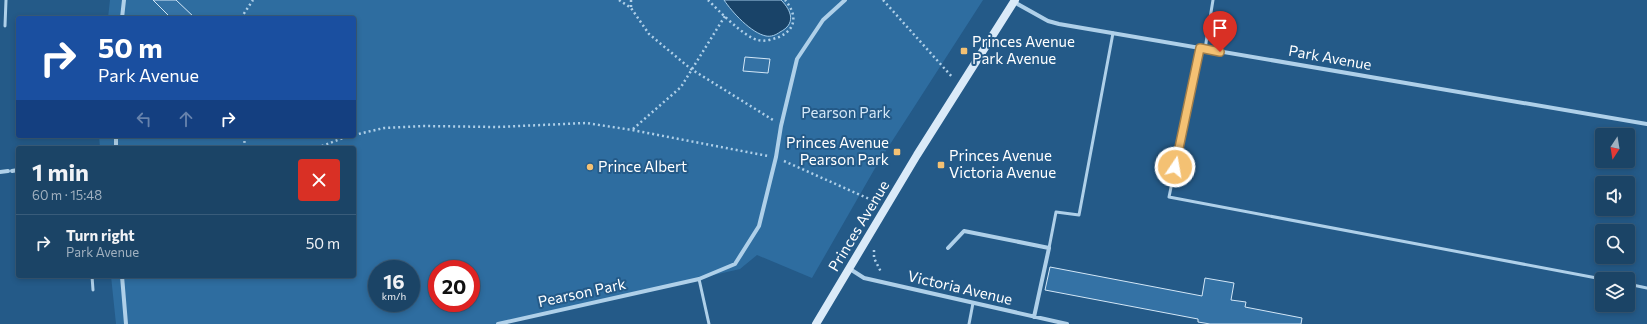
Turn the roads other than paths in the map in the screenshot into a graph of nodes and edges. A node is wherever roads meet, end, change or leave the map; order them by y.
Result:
1 (6, 0) edge
2 (124, 0) edge
3 (845, 0) edge
4 (1213, 0) edge
5 (1015, 1) edge
6 (122, 16) edge
7 (4, 26) dead end
8 (1113, 34) junction
9 (1202, 49) junction
10 (1647, 124) edge
11 (16, 170) edge
12 (0, 172) edge
13 (948, 248) dead end
14 (1049, 248) junction
15 (850, 269) junction
16 (92, 278) edge
17 (122, 278) edge
18 (1595, 278) edge
19 (700, 279) junction
20 (1635, 285) edge
21 (1647, 288) edge
22 (93, 290) dead end
23 (973, 303) junction
24 (1034, 317) junction
25 (126, 324) edge
26 (498, 324) edge
27 (709, 324) edge
28 (816, 324) edge
29 (969, 324) edge
30 (1067, 324) edge

1 - 7 lane
2 - 6 street
3 - 19 street, Pearson Park
4 - 9 lane
5 - 8 street, Park Avenue
5 - 15 street, Princes Avenue
8 - 9 street, Park Avenue
8 - 14 lane
9 - 10 street, Park Avenue
9 - 18 lane
11 - 12 street
13 - 14 street
14 - 24 street
15 - 23 street, Victoria Avenue
15 - 28 street, Princes Avenue
16 - 22 lane
17 - 25 street
19 - 26 street, Pearson Park
19 - 27 lane
20 - 21 lane
23 - 24 street, Victoria Avenue
23 - 29 lane
24 - 30 street, Victoria Avenue

